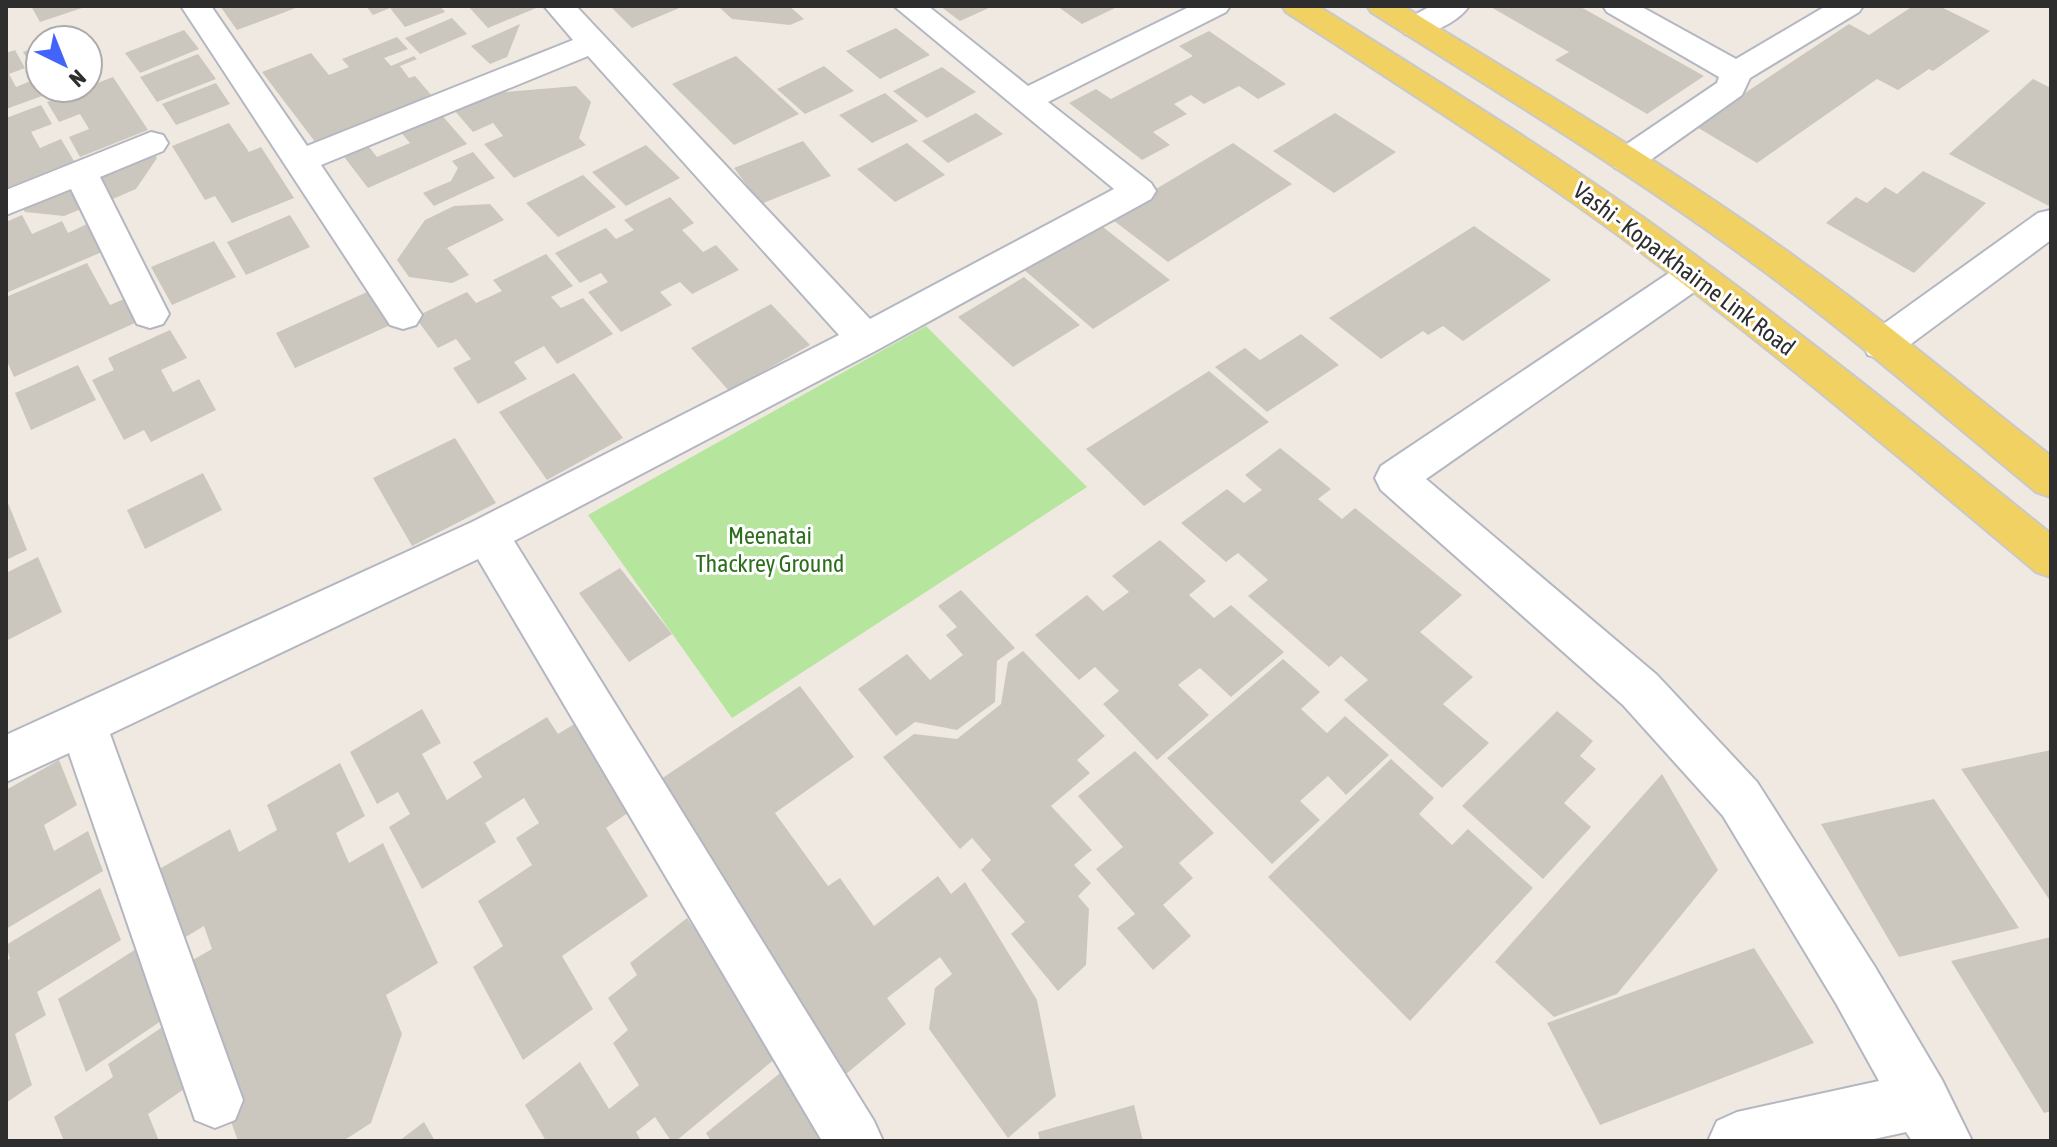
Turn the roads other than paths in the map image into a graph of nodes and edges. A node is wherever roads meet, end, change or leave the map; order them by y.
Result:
1 (196, 6) edge
2 (559, 6) edge
3 (909, 6) edge
4 (1215, 6) edge
5 (1297, 6) edge
6 (1382, 6) edge
7 (1454, 6) edge
8 (1618, 6) edge
9 (1848, 6) edge
10 (1416, 27) junction
11 (595, 42) junction
12 (1736, 73) junction
13 (1025, 100) junction
14 (151, 143) dead end
15 (1627, 160) junction
16 (300, 161) junction
17 (80, 172) junction
18 (6, 203) edge
19 (2051, 222) edge
20 (1694, 274) junction
21 (150, 314) dead end
22 (403, 315) dead end
23 (865, 339) junction
24 (1882, 345) junction
25 (2051, 480) edge
26 (487, 535) junction
27 (2051, 559) edge
28 (82, 721) junction
29 (6, 759) edge
30 (215, 1100) dead end
31 (1933, 1121) edge
32 (854, 1141) edge
33 (1737, 1141) edge

1 - 16 street
2 - 11 street
3 - 13 street
4 - 13 street
5 - 20 main road, Vashi - Koparkhairne Link Road
6 - 10 main road
7 - 10 street
8 - 12 street
9 - 12 street
10 - 15 main road
11 - 16 street
11 - 23 street
12 - 15 street
13 - 23 street
14 - 17 street
15 - 24 main road
16 - 22 street
17 - 18 street
17 - 21 street
19 - 24 street
20 - 27 main road, Vashi - Koparkhairne Link Road
20 - 31 street
23 - 26 street
24 - 25 main road
26 - 28 street
26 - 32 street
28 - 29 street
28 - 30 street
31 - 33 street

